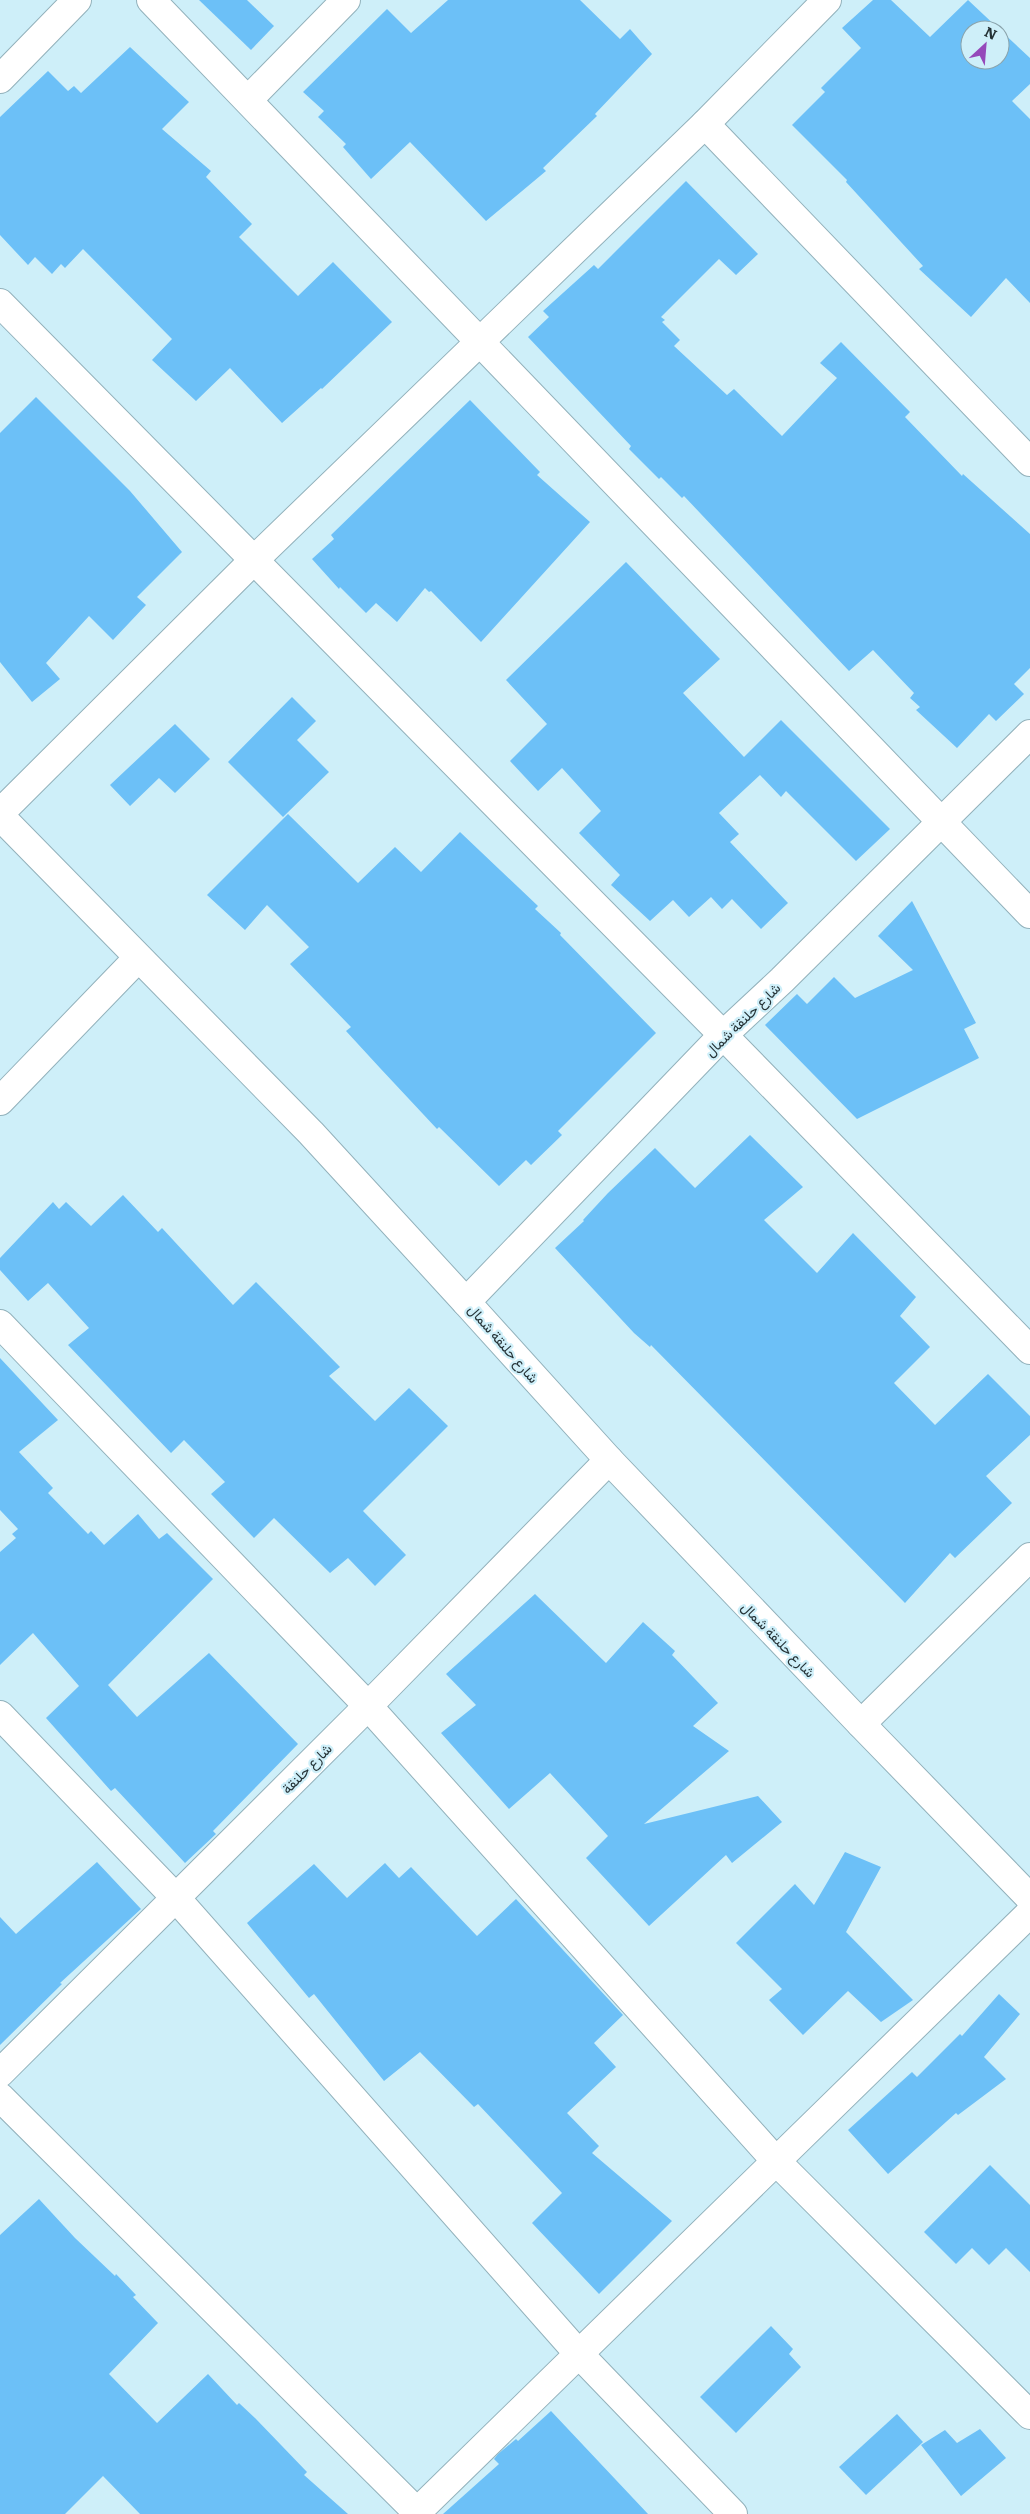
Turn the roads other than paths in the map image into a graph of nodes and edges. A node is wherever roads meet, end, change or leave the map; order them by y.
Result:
1 (77, 0) edge
2 (151, 0) edge
3 (346, 0) edge
4 (827, 0) edge
5 (0, 79) edge
6 (248, 100) junction
7 (705, 124) junction
8 (0, 303) edge
9 (479, 342) junction
10 (1030, 462) edge
11 (254, 560) junction
12 (1030, 734) edge
13 (0, 815) edge
14 (941, 822) junction
15 (1030, 914) edge
16 (138, 958) junction
17 (723, 1035) junction
18 (0, 1100) edge
19 (466, 1302) junction
20 (0, 1324) edge
21 (1030, 1350) edge
22 (609, 1460) junction
23 (1030, 1557) edge
24 (368, 1706) junction
25 (0, 1715) edge
26 (860, 1724) junction
27 (175, 1896) junction
28 (1030, 1898) edge
29 (1030, 1913) edge
30 (0, 2073) edge
31 (0, 2097) edge
32 (775, 2160) junction
33 (578, 2353) junction
34 (1030, 2415) edge
35 (417, 2513) edge
36 (733, 2514) edge

1 - 5 street
2 - 6 street
3 - 6 street
4 - 7 street
6 - 9 street
7 - 9 street
7 - 10 street
8 - 11 street
9 - 11 street
9 - 14 street
11 - 13 street
11 - 17 street
12 - 14 street, شارع حلنقة شمال
13 - 16 street
14 - 15 street
14 - 17 street, شارع حلنقة شمال
16 - 18 street
16 - 19 street
17 - 19 street, شارع حلنقة شمال
17 - 21 street
19 - 22 street, شارع حلنقة شمال
20 - 24 street
22 - 24 street, شارع حلنقة
22 - 26 street, شارع حلنقة شمال
23 - 26 street
24 - 27 street, شارع حلنقة
24 - 32 street
25 - 27 street
26 - 28 street, شارع حلنقة شمال
27 - 30 street, شارع حلنقة
27 - 33 street
29 - 32 street
31 - 35 street
32 - 33 street
32 - 34 street
33 - 35 street
33 - 36 street

